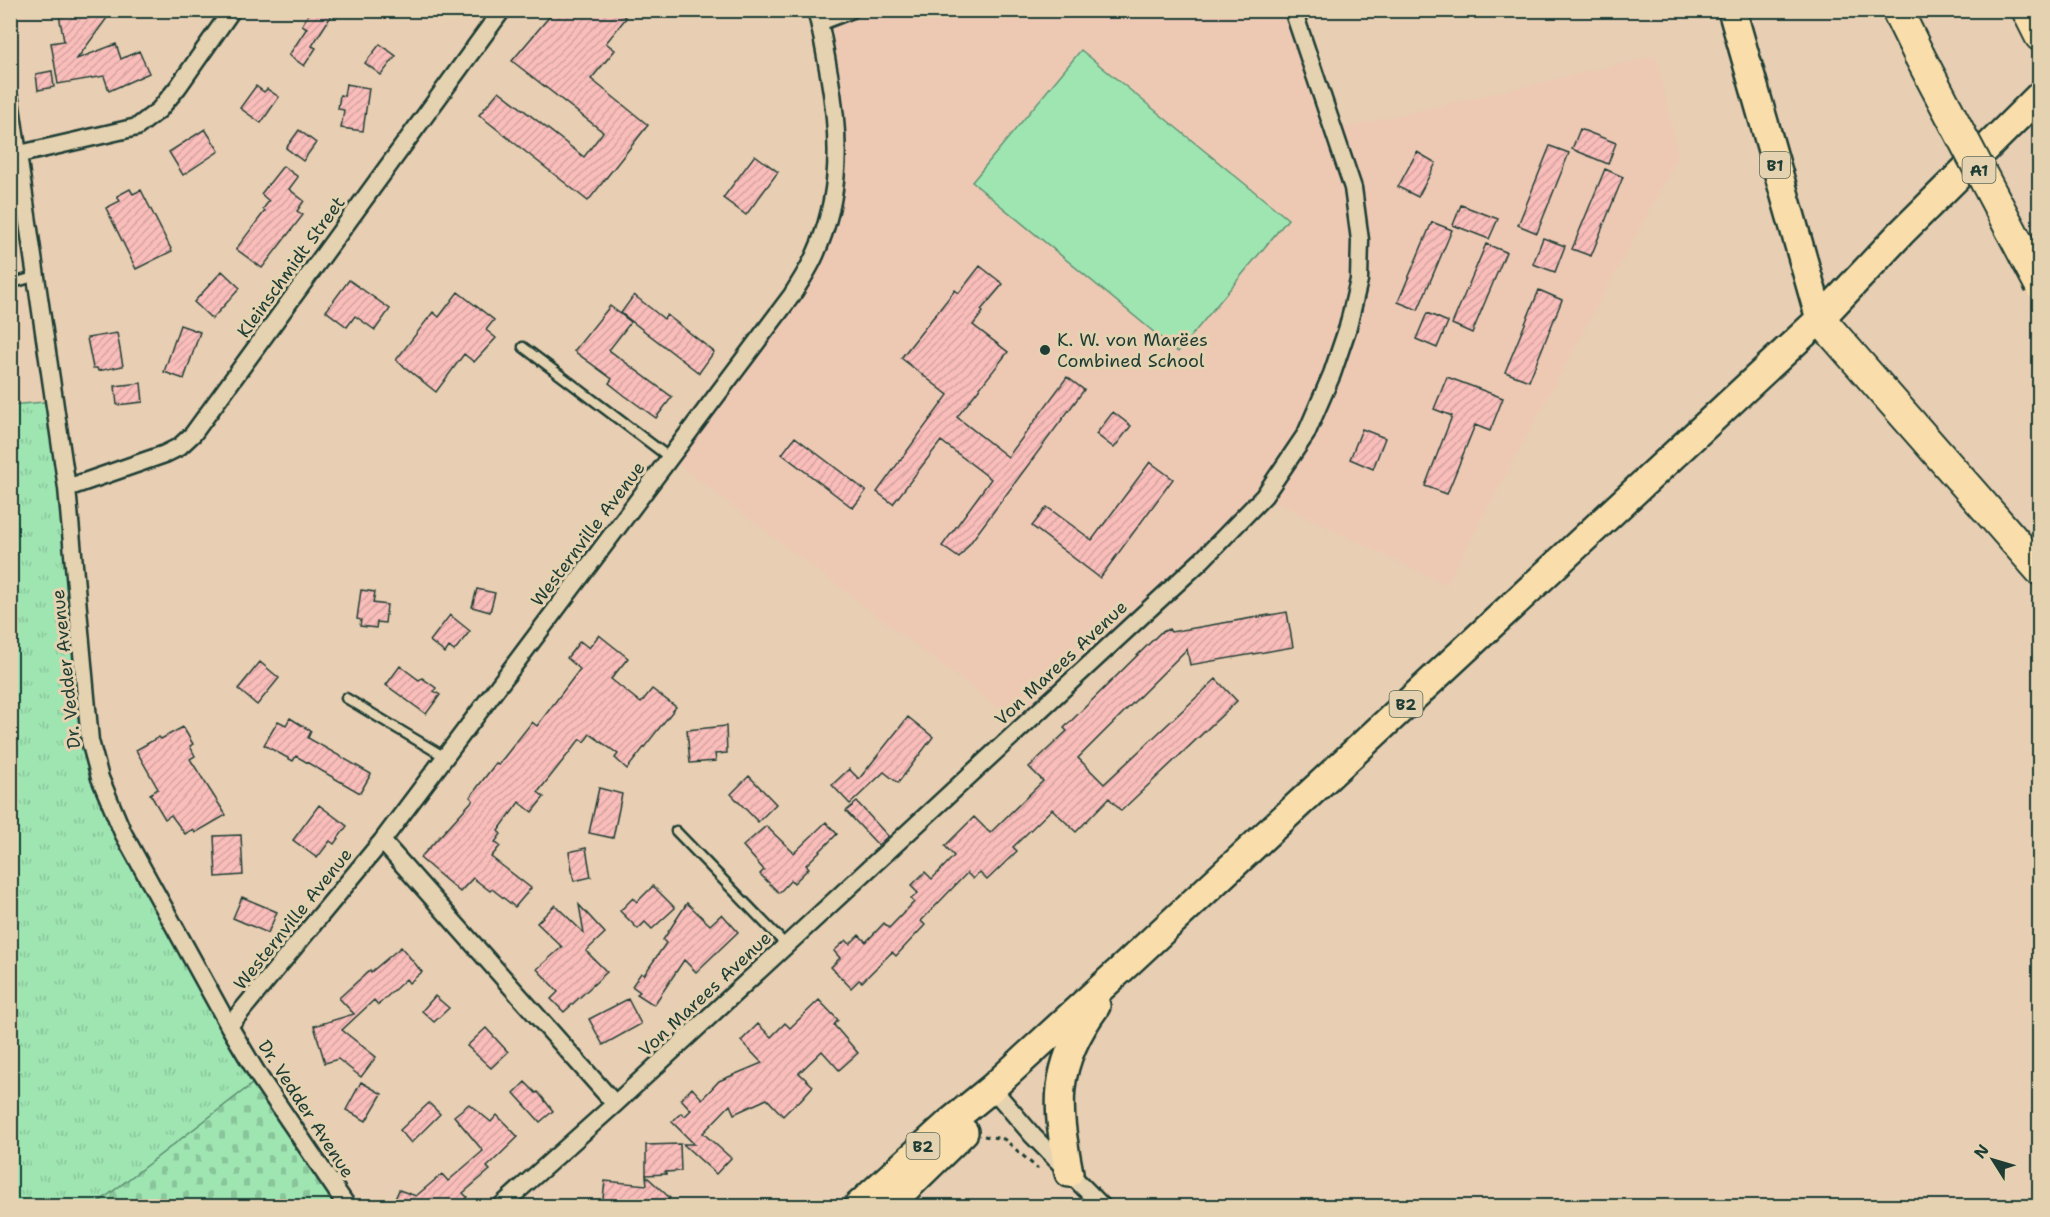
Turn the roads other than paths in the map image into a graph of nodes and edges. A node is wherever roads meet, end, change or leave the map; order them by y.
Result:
1 (232, 10) edge
2 (501, 10) edge
3 (850, 10) edge
4 (1293, 10) edge
5 (1732, 10) edge
6 (1897, 10) edge
7 (2027, 10) edge
8 (817, 16) edge
9 (2040, 36) edge
10 (2040, 95) edge
11 (10, 100) edge
12 (2040, 117) edge
13 (12, 120) edge
14 (20, 154) junction
15 (1901, 233) junction
16 (37, 276) junction
17 (10, 284) edge
18 (2040, 285) edge
19 (1820, 319) junction
20 (523, 347) dead end
21 (670, 458) junction
22 (67, 488) junction
23 (2040, 570) edge
24 (346, 698) dead end
25 (445, 758) junction
26 (676, 831) dead end
27 (382, 841) junction
28 (786, 945) junction
29 (1126, 964) junction
30 (229, 1026) junction
31 (992, 1088) junction
32 (615, 1104) junction
33 (1069, 1173) junction
34 (347, 1206) edge
35 (501, 1206) edge
36 (858, 1206) edge
37 (888, 1206) edge
38 (1102, 1206) edge

1 - 14 street
2 - 22 street, Kleinschmidt Street
3 - 8 street
4 - 28 street, Von Marees Avenue
5 - 19 highway, B1
6 - 18 highway, A1, bridge
7 - 9 highway
8 - 21 street, Westernville Avenue
10 - 15 highway
11 - 13 street, Dr. Vedder Avenue
12 - 15 highway
13 - 14 street, Dr. Vedder Avenue
14 - 16 street, Dr. Vedder Avenue
15 - 19 highway
16 - 17 lane
16 - 22 street, Dr. Vedder Avenue
19 - 23 highway
19 - 29 highway, B2
20 - 21 lane
21 - 25 street, Westernville Avenue
22 - 30 street, Dr. Vedder Avenue
24 - 25 lane
25 - 27 street, Westernville Avenue
26 - 28 lane
27 - 30 street, Westernville Avenue
27 - 32 street
28 - 32 street, Von Marees Avenue
29 - 31 highway, B2
29 - 33 highway
30 - 34 street, Dr. Vedder Avenue
31 - 33 street
31 - 36 highway, B2
31 - 37 highway, B2
32 - 35 street, Von Marees Avenue
33 - 38 street

